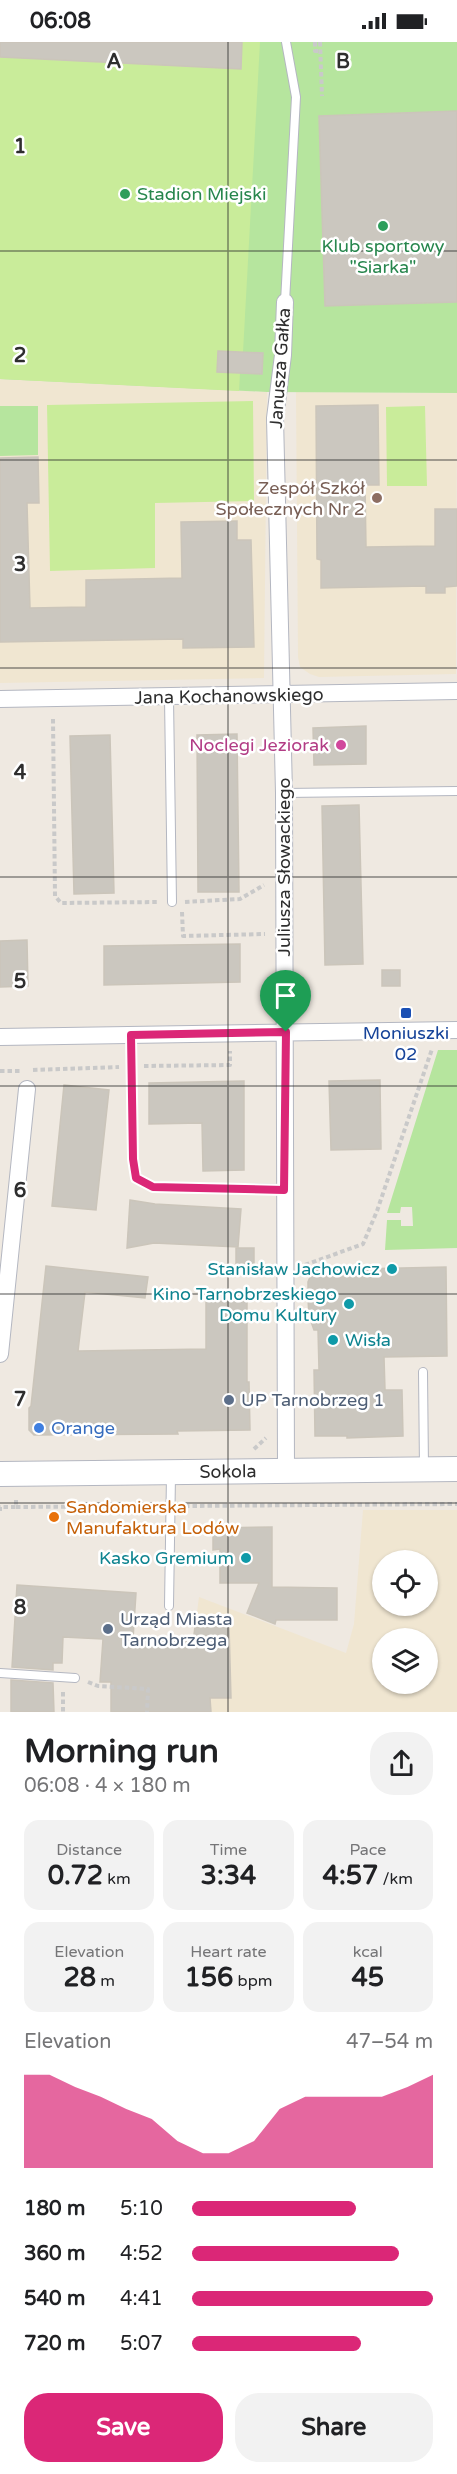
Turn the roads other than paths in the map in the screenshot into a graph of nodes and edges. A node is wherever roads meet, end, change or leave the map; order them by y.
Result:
1 (286, 42) edge
2 (285, 302) joint
3 (457, 691) edge
4 (281, 695) junction
5 (169, 698) junction
6 (0, 699) edge
7 (457, 790) edge
8 (284, 793) junction
9 (172, 902) road end
10 (457, 1030) edge
11 (286, 1032) junction
12 (131, 1035) junction
13 (0, 1037) edge
14 (27, 1089) dead end
15 (284, 1190) junction
16 (0, 1354) edge
17 (423, 1372) dead end
18 (424, 1469) junction
19 (457, 1469) edge
20 (286, 1470) junction
21 (171, 1472) junction
22 (8, 1482) edge
23 (170, 1606) dead end
24 (0, 1673) edge
25 (75, 1678) road end

1 - 2 lane, Janusza Gałka
2 - 4 street, Janusza Gałka
3 - 4 street, Jana Kochanowskiego
4 - 5 street, Jana Kochanowskiego
4 - 8 street, Juliusza Słowackiego
5 - 6 street, Jana Kochanowskiego
5 - 9 lane
7 - 8 lane
8 - 11 street, Juliusza Słowackiego
10 - 11 street
11 - 12 street
11 - 15 street, Juliusza Słowackiego
12 - 13 street
12 - 15 lane
14 - 16 street
15 - 20 street, Juliusza Słowackiego
17 - 18 lane
18 - 19 street, Sokola
18 - 20 street, Sokola
20 - 21 street, Sokola
21 - 22 street, Sokola
21 - 23 lane
24 - 25 lane

